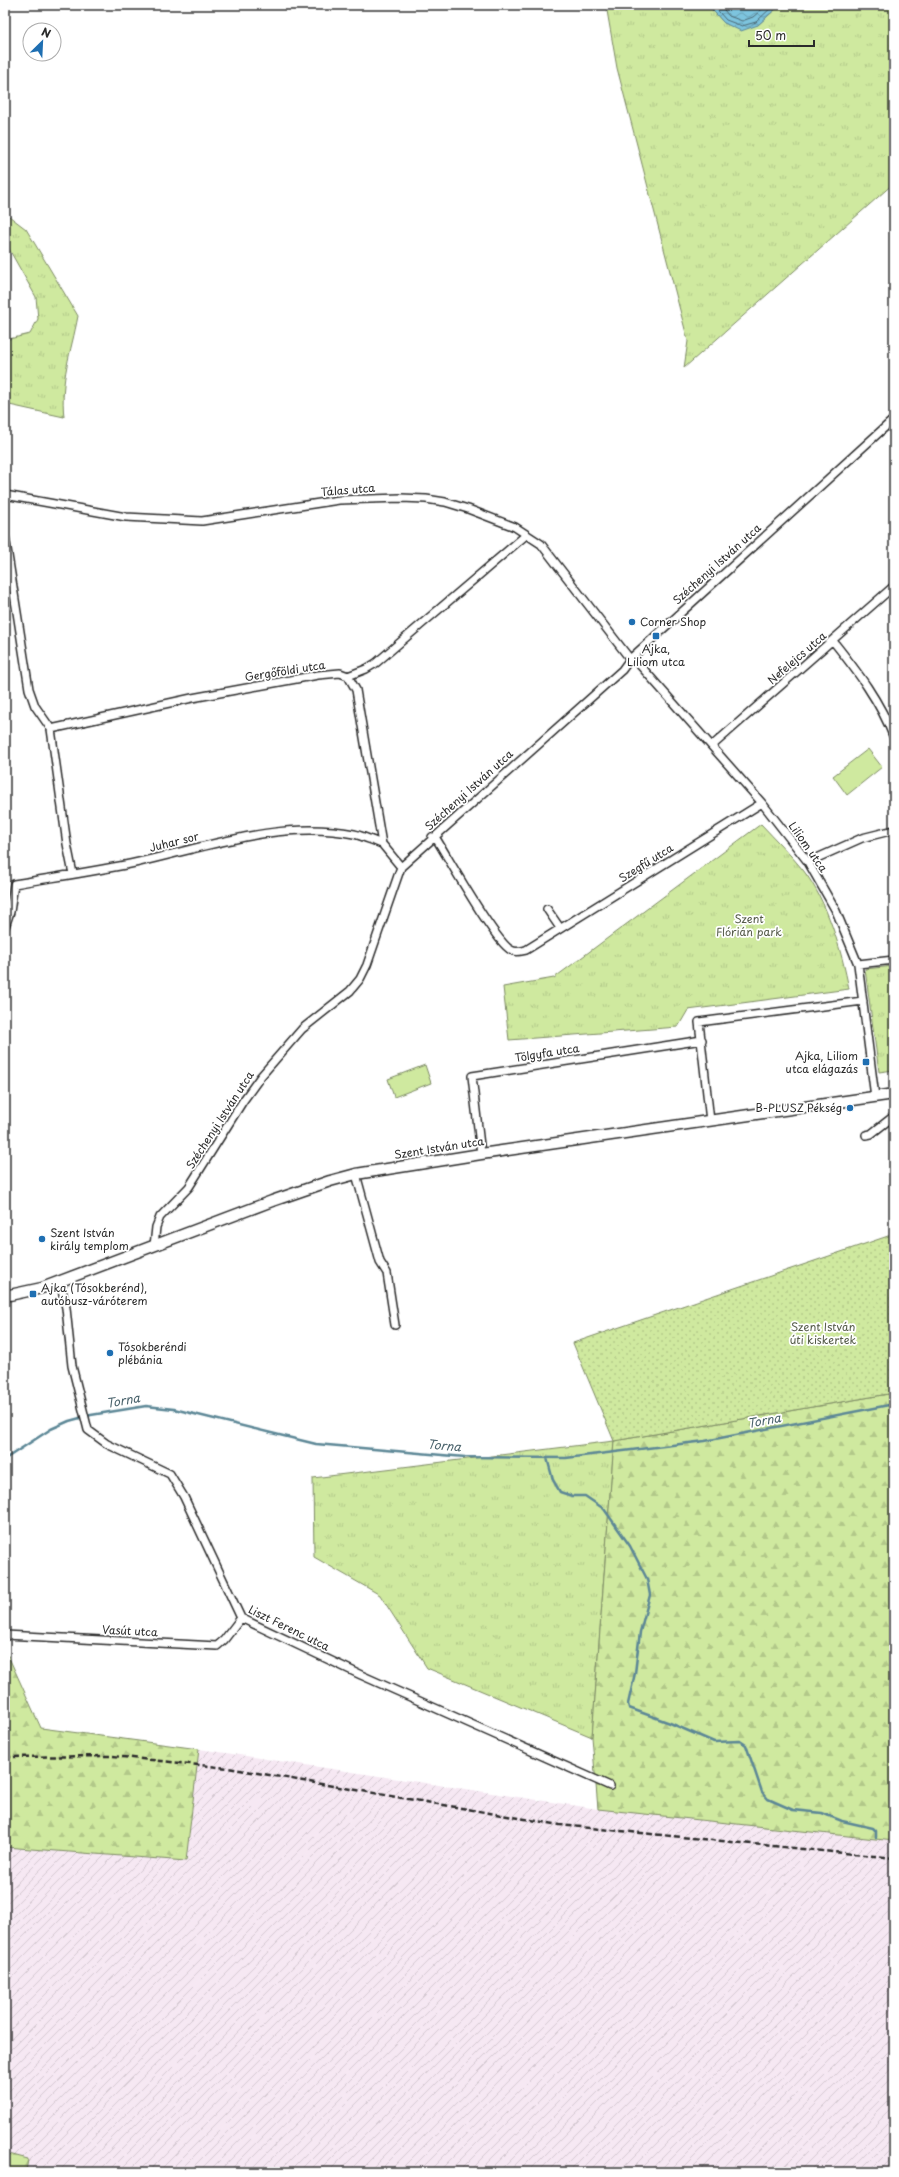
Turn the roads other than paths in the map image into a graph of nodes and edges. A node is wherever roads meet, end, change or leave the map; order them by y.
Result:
1 (894, 419) edge
2 (5, 495) edge
3 (526, 535) junction
4 (5, 536) edge
5 (894, 586) edge
6 (833, 641) junction
7 (630, 659) junction
8 (348, 676) junction
9 (51, 729) junction
10 (894, 738) edge
11 (713, 745) junction
12 (762, 803) junction
13 (894, 830) edge
14 (432, 838) junction
15 (382, 844) junction
16 (808, 862) junction
17 (401, 867) junction
18 (73, 874) junction
19 (547, 909) dead end
20 (5, 927) edge
21 (560, 928) junction
22 (894, 960) edge
23 (858, 964) junction
24 (863, 1001) junction
25 (702, 1040) junction
26 (894, 1094) edge
27 (875, 1097) junction
28 (894, 1116) edge
29 (710, 1120) junction
30 (866, 1135) dead end
31 (481, 1154) junction
32 (356, 1174) junction
33 (154, 1246) junction
34 (60, 1281) junction
35 (5, 1296) edge
36 (395, 1325) dead end
37 (241, 1618) junction
38 (5, 1635) edge
39 (610, 1786) dead end

1 - 7 street, Széchenyi István utca
2 - 3 street, Tálas utca
3 - 7 street, Tálas utca
3 - 8 street
4 - 9 street
5 - 6 street, Nefelejcs utca
6 - 10 street
6 - 11 street, Nefelejcs utca
7 - 11 street, Liliom utca
7 - 14 street, Széchenyi István utca
8 - 9 street, Gergőföldi utca
8 - 15 street
9 - 18 street
11 - 12 street, Liliom utca
12 - 16 street, Liliom utca
12 - 21 street, Szegfű utca
13 - 16 street
14 - 17 street, Széchenyi István utca
14 - 21 street, Szegfű utca
15 - 17 street
15 - 18 street, Juhar sor
16 - 23 street, Liliom utca
17 - 33 street, Széchenyi István utca
18 - 20 street, Juhar sor
19 - 21 street
22 - 23 street
23 - 24 street, Liliom utca
24 - 25 street
24 - 27 street, Liliom utca
25 - 29 street
25 - 31 street, Tölgyfa utca
26 - 27 main road, Szent István utca
27 - 29 main road, Szent István utca
28 - 30 street
29 - 31 main road, Szent István utca
31 - 32 main road, Szent István utca
32 - 33 main road, Szent István utca
32 - 36 street
33 - 34 main road, Szent István utca
34 - 35 main road, Szent István utca
34 - 37 street, Liszt Ferenc utca
37 - 38 street, Vasút utca
37 - 39 street, Liszt Ferenc utca

